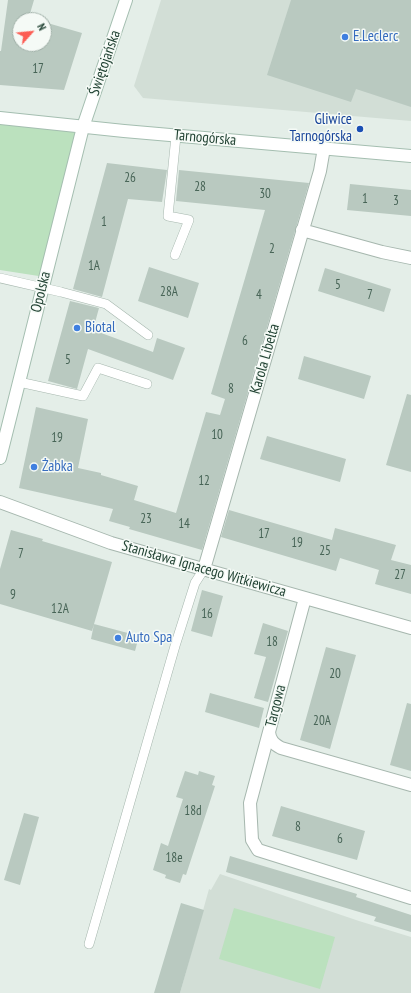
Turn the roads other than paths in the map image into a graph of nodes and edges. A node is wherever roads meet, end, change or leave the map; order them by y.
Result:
1 (126, 0) edge
2 (0, 118) edge
3 (83, 126) junction
4 (176, 136) junction
5 (324, 148) junction
6 (411, 156) edge
7 (302, 230) junction
8 (175, 256) dead end
9 (411, 258) edge
10 (0, 278) edge
11 (43, 287) junction
12 (148, 335) dead end
13 (19, 382) junction
14 (147, 384) dead end
15 (0, 458) edge
16 (0, 502) edge
17 (204, 569) junction
18 (305, 598) junction
19 (411, 628) edge
20 (269, 732) junction
21 (411, 786) edge
22 (411, 898) edge
23 (89, 944) dead end

1 - 3 street, Świętojańska
2 - 3 street, Tarnogórska
3 - 4 street, Tarnogórska
3 - 11 street, Opolska
4 - 5 street, Tarnogórska
4 - 8 lane
5 - 6 street, Tarnogórska
5 - 7 street, Karola Libelta
7 - 9 street
7 - 17 street, Karola Libelta
10 - 11 lane
11 - 12 lane
11 - 13 street, Opolska
13 - 14 lane
13 - 15 street, Opolska
16 - 17 street, Stanisława Ignacego Witkiewicza
17 - 18 street, Stanisława Ignacego Witkiewicza
17 - 23 lane
18 - 19 street, Stanisława Ignacego Witkiewicza
18 - 20 street, Targowa
20 - 21 street, Targowa
20 - 22 street

